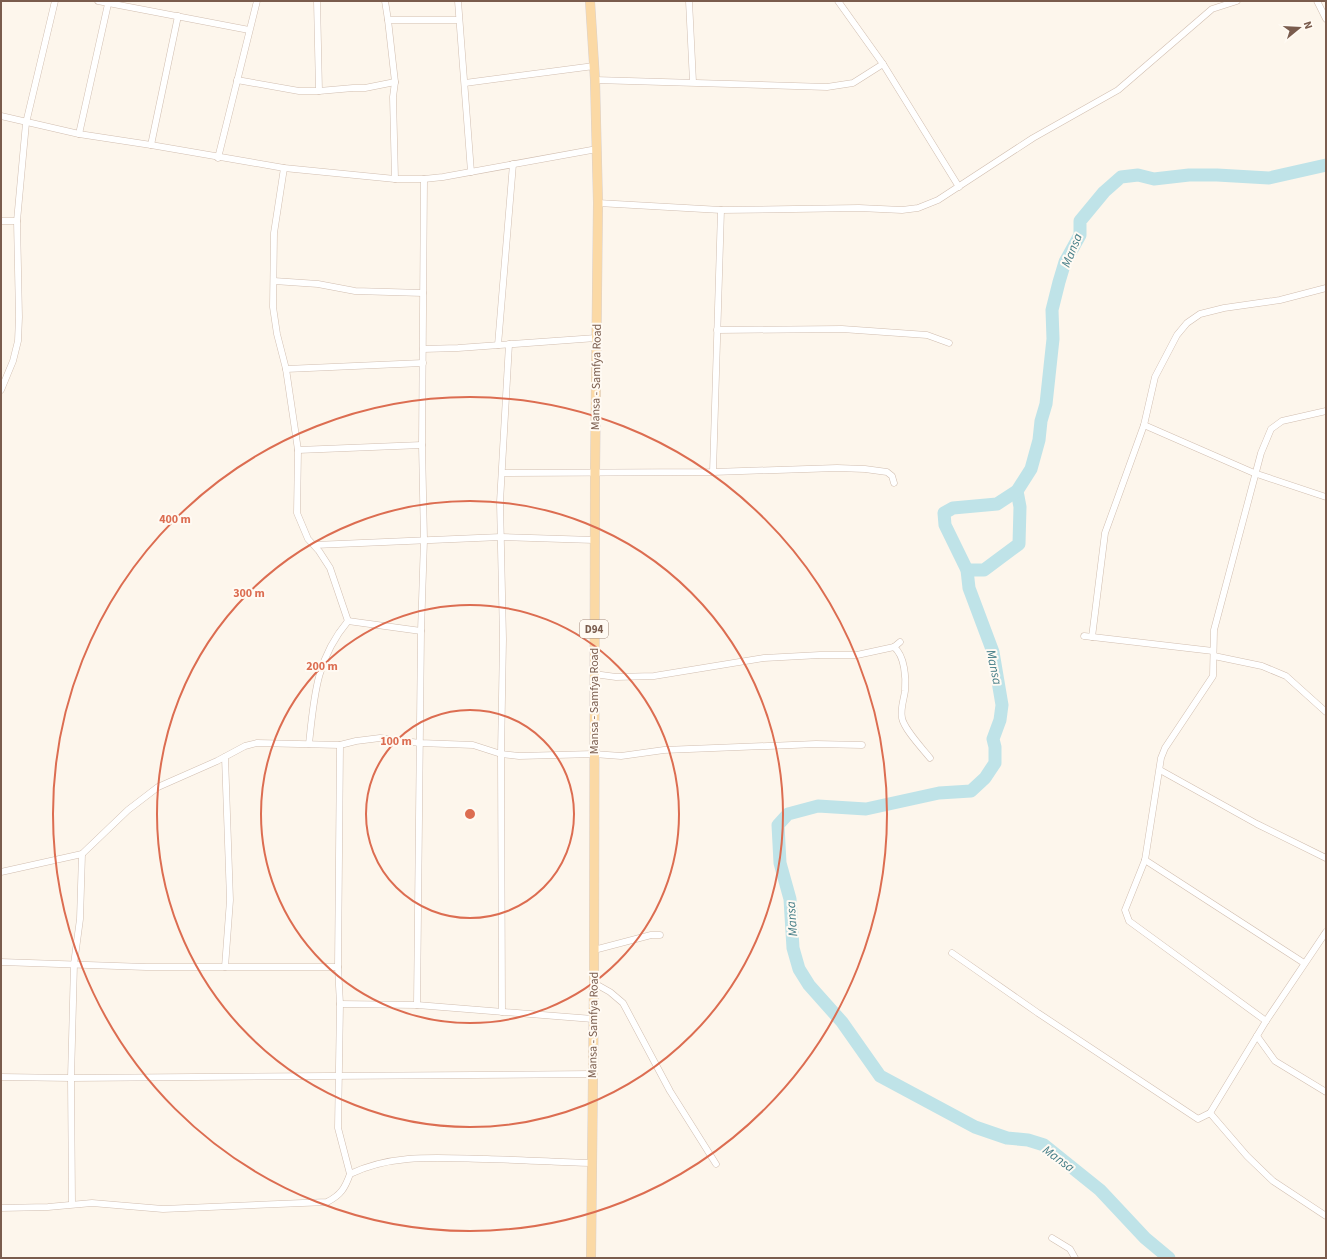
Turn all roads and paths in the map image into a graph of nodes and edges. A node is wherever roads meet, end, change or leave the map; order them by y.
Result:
1 (55, 1) edge
2 (98, 1) edge
3 (257, 1) edge
4 (317, 1) edge
5 (385, 1) edge
6 (458, 1) edge
7 (590, 1) edge
8 (689, 1) edge
9 (838, 1) edge
10 (1237, 1) edge
11 (1317, 1) edge
12 (108, 4) junction
13 (178, 16) junction
14 (1326, 18) edge
15 (388, 20) junction
16 (459, 20) junction
17 (249, 30) junction
18 (883, 64) junction
19 (594, 66) junction
20 (237, 80) junction
21 (594, 80) junction
22 (395, 82) junction
23 (693, 82) junction
24 (464, 83) junction
25 (319, 91) junction
26 (1, 116) edge
27 (26, 123) junction
28 (79, 134) junction
29 (151, 145) junction
30 (597, 149) junction
31 (218, 158) junction
32 (513, 164) junction
33 (284, 168) junction
34 (471, 172) junction
35 (395, 179) junction
36 (424, 179) junction
37 (959, 187) junction
38 (598, 203) junction
39 (721, 210) junction
40 (1, 221) edge
41 (17, 221) junction
42 (274, 281) junction
43 (1326, 288) edge
44 (423, 293) junction
45 (717, 330) junction
46 (596, 338) junction
47 (949, 343) dead end
48 (509, 344) junction
49 (498, 345) junction
50 (422, 349) junction
51 (423, 363) junction
52 (286, 369) junction
53 (4, 379) edge
54 (1, 390) edge
55 (1326, 411) edge
56 (1144, 425) junction
57 (422, 444) junction
58 (298, 450) junction
59 (713, 472) junction
60 (503, 473) junction
61 (594, 473) junction
62 (1254, 473) junction
63 (894, 483) dead end
64 (1326, 497) edge
65 (501, 537) junction
66 (424, 540) junction
67 (594, 540) junction
68 (315, 545) junction
69 (348, 621) junction
70 (421, 631) junction
71 (1084, 636) dead end
72 (1092, 637) junction
73 (900, 642) dead end
74 (894, 647) junction
75 (1214, 654) junction
76 (594, 674) junction
77 (1326, 712) edge
78 (420, 743) junction
79 (308, 744) junction
80 (340, 745) junction
81 (862, 745) dead end
82 (501, 754) junction
83 (594, 754) junction
84 (225, 757) junction
85 (930, 758) dead end
86 (1160, 770) junction
87 (82, 854) junction
88 (1326, 858) edge
89 (1145, 860) junction
90 (1, 872) edge
91 (1326, 932) edge
92 (660, 935) dead end
93 (594, 950) junction
94 (952, 953) dead end
95 (1, 962) edge
96 (1304, 963) junction
97 (74, 964) junction
98 (226, 967) junction
99 (338, 967) junction
100 (594, 983) junction
101 (340, 1004) junction
102 (417, 1005) junction
103 (502, 1012) junction
104 (593, 1019) junction
105 (1266, 1021) junction
106 (1257, 1036) junction
107 (593, 1074) junction
108 (340, 1075) junction
109 (1, 1077) edge
110 (71, 1078) junction
111 (1326, 1092) edge
112 (1210, 1113) junction
113 (591, 1163) junction
114 (716, 1164) dead end
115 (350, 1174) junction
116 (72, 1204) junction
117 (1, 1208) edge
118 (1326, 1216) edge
119 (1052, 1238) dead end
120 (591, 1258) edge
121 (1075, 1258) edge

1 - 27 street
2 - 12 street
3 - 17 street
4 - 25 street
5 - 15 street
6 - 16 street
7 - 19 main road, Mansa - Samfya Road / D94
8 - 23 street
9 - 18 street
10 - 37 street
11 - 14 street
12 - 13 street
12 - 28 street
13 - 17 street
13 - 29 street
15 - 16 street
15 - 22 street
16 - 24 street
17 - 20 street
18 - 23 street
18 - 37 street
19 - 21 main road, Mansa - Samfya Road / D94
19 - 24 street
20 - 25 street
20 - 31 street
21 - 23 street
21 - 30 main road, Mansa - Samfya Road / D94
22 - 25 street
22 - 35 street
24 - 34 street
26 - 27 street
27 - 28 street
27 - 41 street
28 - 29 street
29 - 31 street
30 - 32 street
30 - 38 main road, Mansa - Samfya Road / D94
31 - 33 street
32 - 34 street
32 - 49 street
33 - 35 street
33 - 42 street
34 - 36 street
35 - 36 street
36 - 44 street
37 - 39 street
38 - 39 street
38 - 46 main road, Mansa - Samfya Road / D94
39 - 45 street
40 - 41 street
41 - 53 street
42 - 44 street
42 - 52 street
43 - 56 street
44 - 50 street
45 - 47 street
45 - 59 street
46 - 48 street
46 - 61 main road, Mansa - Samfya Road / D94
48 - 49 street
48 - 60 street
49 - 50 street
50 - 51 street
51 - 52 street
51 - 57 street
52 - 58 street
53 - 54 street
55 - 62 street
56 - 62 street
56 - 72 street
57 - 58 street
57 - 66 street
58 - 68 street
59 - 61 street
59 - 63 street
60 - 61 street
60 - 65 street
61 - 67 main road, Mansa - Samfya Road / D94
62 - 64 street
62 - 75 street
65 - 66 street
65 - 67 street
65 - 82 street
66 - 68 street
66 - 70 street
67 - 76 main road, Mansa - Samfya Road / D94
68 - 69 street
69 - 70 street
69 - 79 street
70 - 78 street
71 - 72 street
72 - 75 street
73 - 74 street
74 - 76 street
74 - 85 street
75 - 77 street
75 - 86 street
76 - 83 main road, Mansa - Samfya Road / D94
78 - 80 street
78 - 82 street
78 - 102 street
79 - 80 street
79 - 84 street
80 - 99 street
81 - 83 street
82 - 83 street
82 - 103 street
83 - 93 main road, Mansa - Samfya Road / D94
84 - 87 street
84 - 98 street
86 - 88 street
86 - 89 street
87 - 90 street
87 - 97 street
89 - 96 street
89 - 105 street
91 - 96 street
92 - 93 street
93 - 100 main road, Mansa - Samfya Road / D94
94 - 112 street
95 - 97 street
96 - 105 street
97 - 98 street
97 - 110 street
98 - 99 street
99 - 101 street
100 - 104 main road, Mansa - Samfya Road / D94
100 - 114 street
101 - 102 street
101 - 108 street
102 - 103 street
103 - 104 street
104 - 107 main road, Mansa - Samfya Road / D94
105 - 106 street
106 - 111 street
106 - 112 street
107 - 108 street
107 - 113 main road, Mansa - Samfya Road / D94
108 - 110 street
108 - 115 street
109 - 110 street
110 - 116 street
112 - 118 street
113 - 115 street
113 - 120 main road, Mansa - Samfya Road / D94
115 - 116 street
116 - 117 street
119 - 121 street

